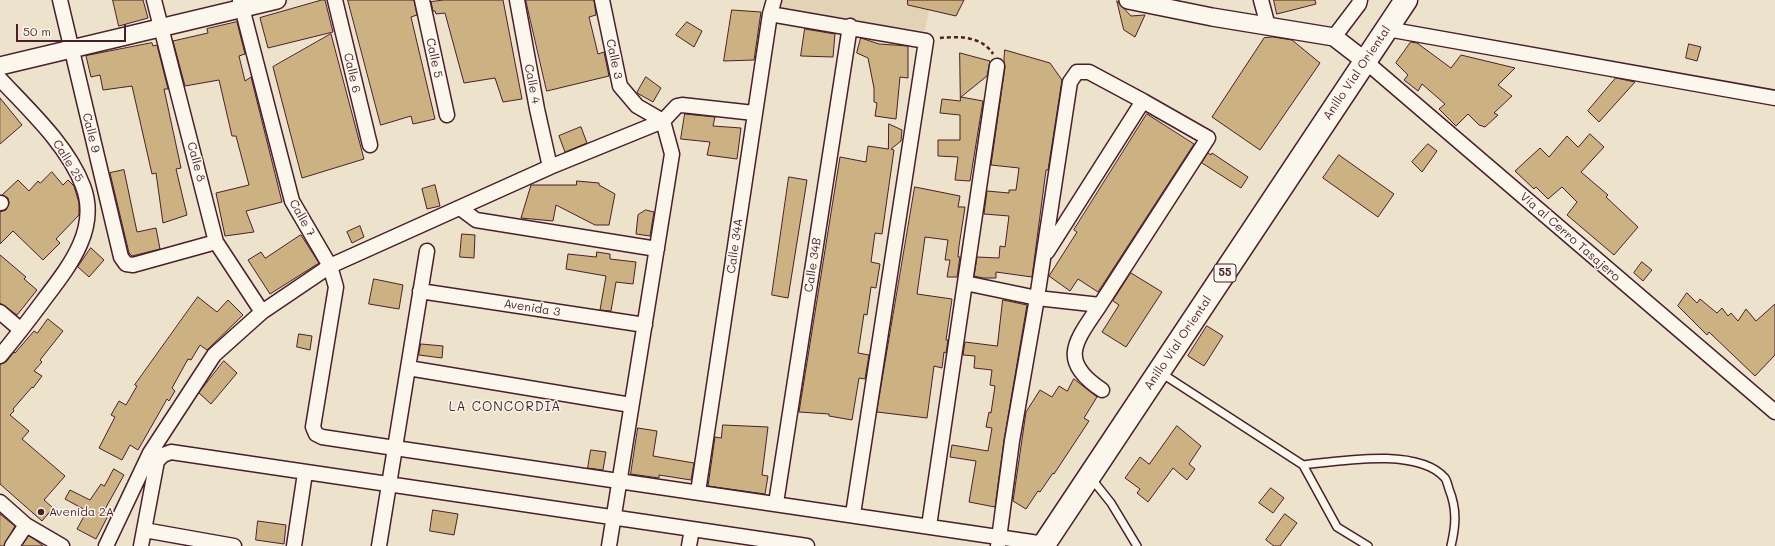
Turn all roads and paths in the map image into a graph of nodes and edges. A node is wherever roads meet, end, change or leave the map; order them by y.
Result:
1 (60, 0) edge
2 (154, 0) edge
3 (278, 0) edge
4 (335, 0) edge
5 (422, 0) edge
6 (517, 0) edge
7 (602, 0) edge
8 (774, 0) edge
9 (1128, 0) edge
10 (1261, 0) edge
11 (1360, 0) edge
12 (1406, 0) edge
13 (241, 4) edge
14 (770, 14) junction
15 (850, 26) junction
16 (1268, 26) junction
17 (161, 28) junction
18 (1386, 29) junction
19 (1334, 37) junction
20 (926, 41) junction
21 (71, 49) junction
22 (1365, 61) junction
23 (0, 66) edge
24 (997, 66) joint
25 (0, 79) edge
26 (1775, 98) edge
27 (1143, 101) junction
28 (754, 113) junction
29 (447, 115) dead end
30 (663, 121) junction
31 (370, 146) dead end
32 (550, 167) junction
33 (460, 208) junction
34 (216, 242) junction
35 (657, 249) junction
36 (427, 251) dead end
37 (1044, 257) junction
38 (330, 266) junction
39 (965, 283) junction
40 (420, 291) junction
41 (1037, 298) junction
42 (1100, 305) junction
43 (0, 312) edge
44 (262, 312) junction
45 (645, 325) junction
46 (21, 330) junction
47 (0, 356) edge
48 (408, 368) junction
49 (1159, 372) junction
50 (1102, 390) dead end
51 (631, 405) junction
52 (1775, 412) edge
53 (395, 448) junction
54 (1303, 465) junction
55 (305, 473) junction
56 (1089, 476) junction
57 (619, 481) junction
58 (389, 485) junction
59 (698, 492) junction
60 (0, 502) edge
61 (776, 503) junction
62 (853, 514) junction
63 (613, 518) junction
64 (26, 525) junction
65 (929, 526) junction
66 (692, 529) junction
67 (144, 530) junction
68 (998, 542) edge
69 (768, 543) edge
70 (1044, 545) edge
71 (12, 546) edge
72 (62, 546) edge
73 (106, 546) edge
74 (141, 546) edge
75 (234, 546) edge
76 (294, 546) edge
77 (379, 546) edge
78 (608, 546) edge
79 (689, 546) edge
80 (807, 546) edge
81 (1137, 546) edge
82 (1368, 546) edge
83 (1451, 546) edge

1 - 21 street, Calle 9
2 - 17 street, Calle 8
3 - 13 street
4 - 31 street, Calle 6
5 - 29 street, Calle 5
6 - 32 street, Calle 4
7 - 30 street, Calle 3
8 - 14 street, Calle 34A
9 - 16 street
10 - 16 street
11 - 19 street
12 - 18 highway, Anillo Vial Oriental / 55
13 - 17 street
13 - 38 street, Calle 7
14 - 15 street
14 - 28 street, Calle 34A
15 - 20 street
15 - 61 street, Calle 34B
16 - 19 street
17 - 21 street
17 - 34 street, Calle 8
18 - 22 highway, Anillo Vial Oriental / 55
18 - 26 street
19 - 22 street
20 - 24 path
20 - 62 street
21 - 23 street
21 - 34 street, Calle 9
22 - 49 highway, Anillo Vial Oriental / 55
22 - 52 street, Vía al Cerro Tasajero
24 - 39 street
25 - 46 street, Calle 25
27 - 37 street
27 - 37 street
27 - 42 street
28 - 30 street
28 - 59 street, Calle 34A
30 - 32 street
30 - 35 street
32 - 33 street
33 - 35 street
33 - 38 street
34 - 44 street, Calle 8
35 - 45 street
36 - 40 street
37 - 41 street
38 - 44 street
38 - 53 street, Calle 7
39 - 41 street
39 - 65 street
40 - 45 street, Avenida 3
40 - 48 street
41 - 42 street
41 - 68 street
42 - 50 street
43 - 46 street
44 - 73 street
45 - 51 street
46 - 47 street, Calle 25
48 - 51 street
48 - 53 street
49 - 54 lane
49 - 56 highway, Anillo Vial Oriental / 55
51 - 57 street
53 - 57 street
53 - 58 street
54 - 82 lane
54 - 83 lane
55 - 58 street
55 - 67 street
55 - 76 street
56 - 70 highway, Anillo Vial Oriental / 55
56 - 81 lane
57 - 59 street
57 - 63 street
58 - 63 street
58 - 77 street
59 - 61 street
60 - 64 street
61 - 62 street
62 - 65 street
63 - 66 street
63 - 78 street
64 - 71 street
64 - 72 street
65 - 68 street
66 - 69 street
66 - 79 street
67 - 74 street
67 - 75 street
68 - 70 street
69 - 80 street

